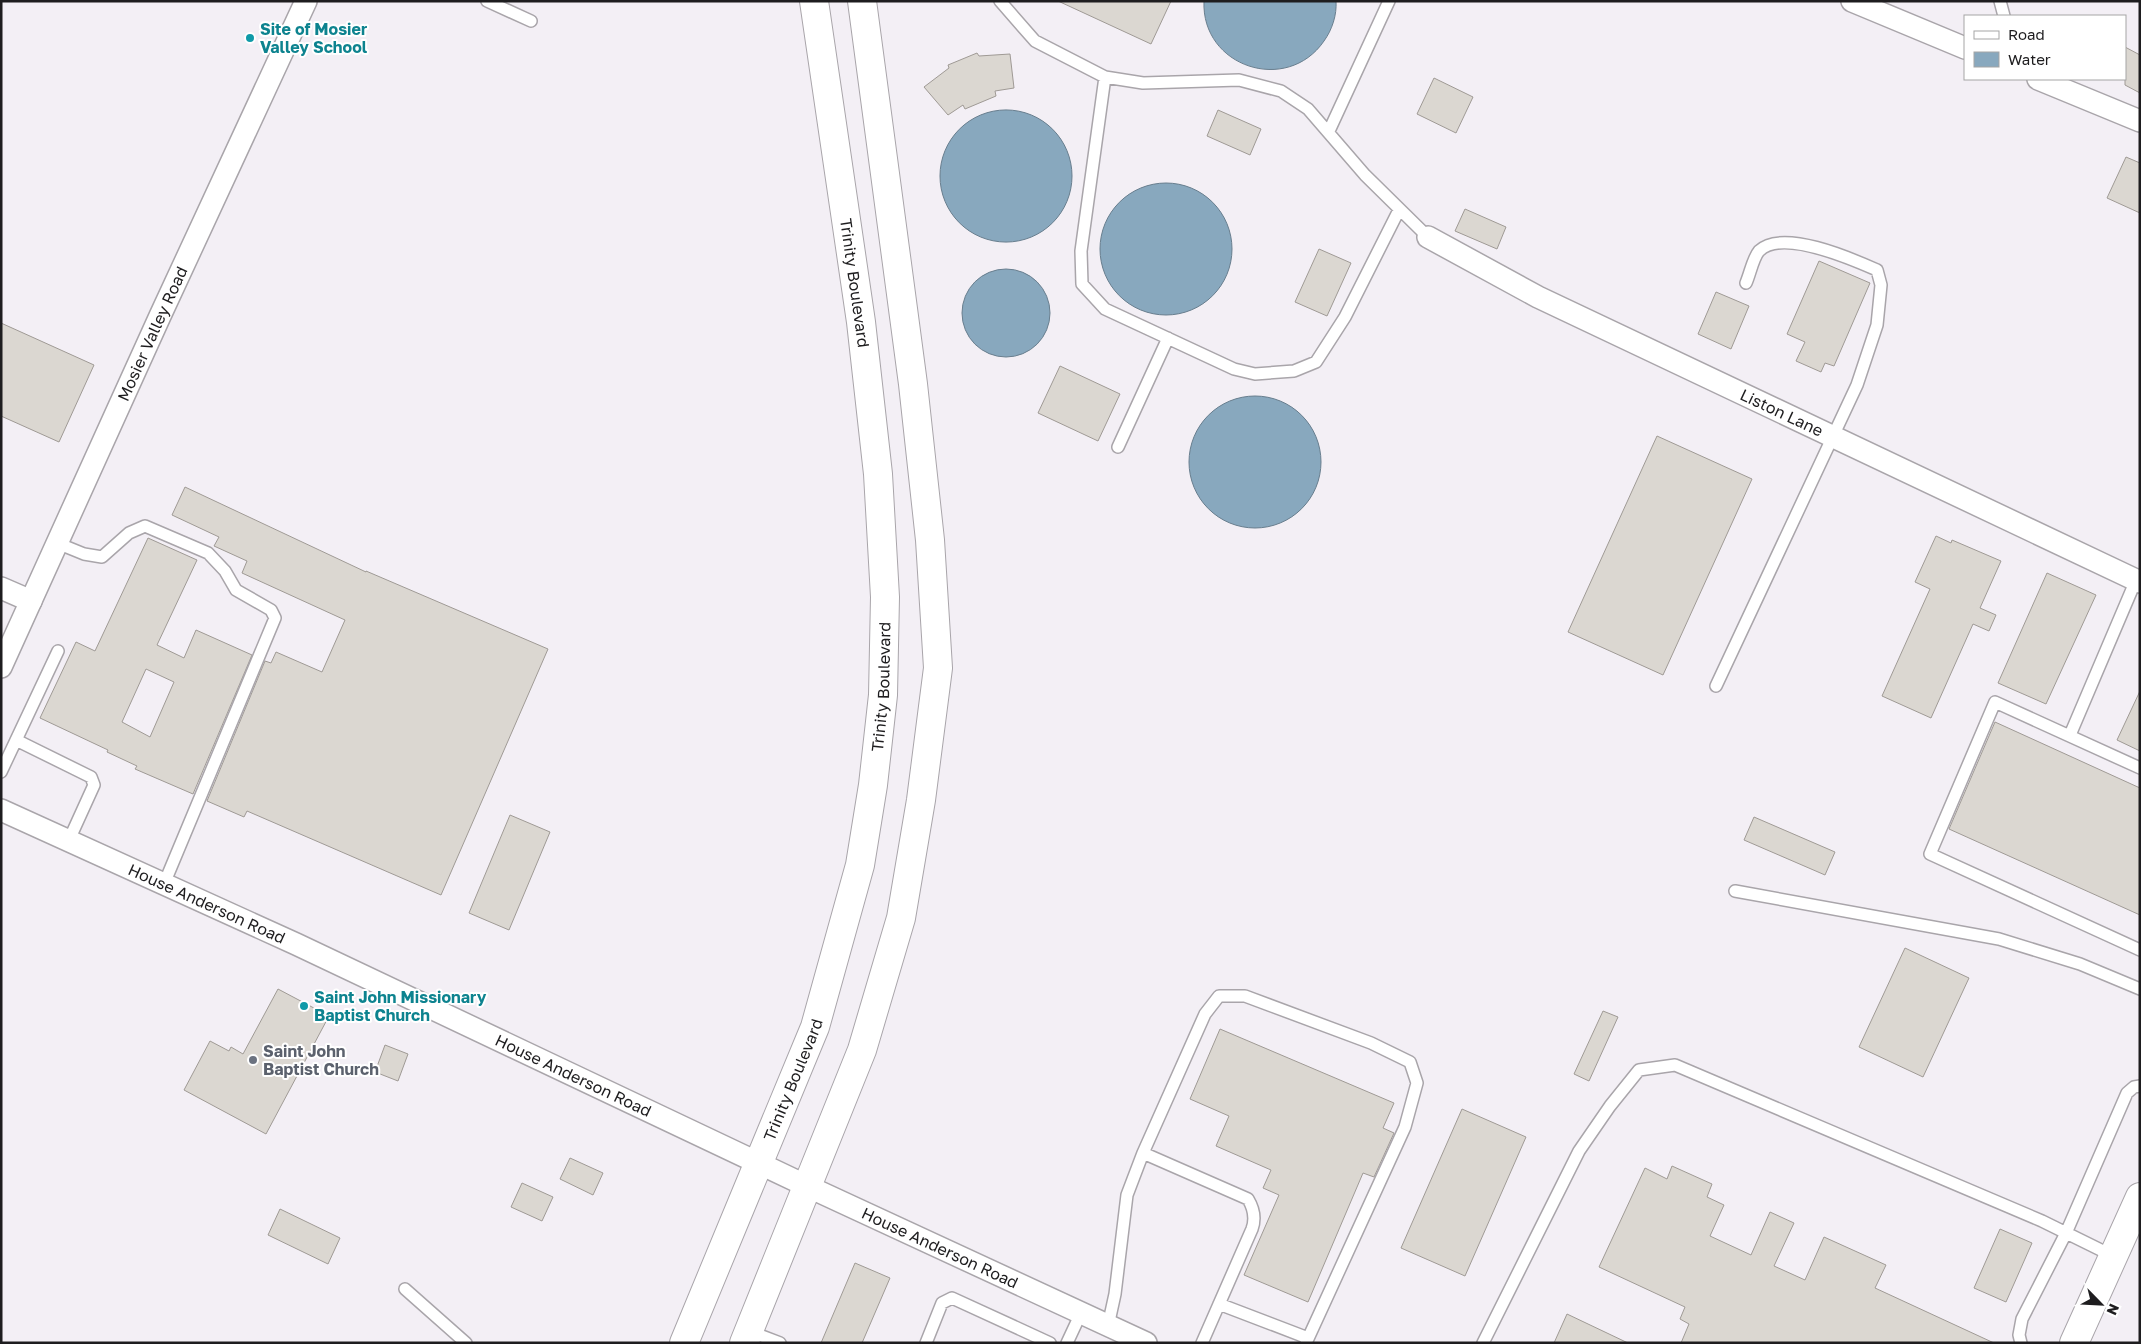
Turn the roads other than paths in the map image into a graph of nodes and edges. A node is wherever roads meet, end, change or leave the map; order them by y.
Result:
1 (306, 1) edge
2 (487, 1) edge
3 (814, 1) edge
4 (862, 1) edge
5 (1389, 1) edge
6 (2000, 1) edge
7 (1006, 4) edge
8 (1862, 4) edge
9 (2004, 15) edge
10 (530, 21) dead end
11 (1964, 48) edge
12 (1105, 77) junction
13 (2040, 80) edge
14 (2140, 121) edge
15 (1329, 131) junction
16 (1398, 210) junction
17 (1428, 237) joint
18 (1746, 284) dead end
19 (1168, 338) junction
20 (1832, 435) junction
21 (1118, 447) dead end
22 (57, 543) junction
23 (2138, 581) edge
24 (1, 588) edge
25 (31, 601) junction
26 (58, 651) dead end
27 (1, 667) edge
28 (1716, 686) dead end
29 (2070, 734) junction
30 (16, 740) junction
31 (2140, 768) edge
32 (1, 772) edge
33 (1, 810) edge
34 (69, 840) junction
35 (164, 884) junction
36 (1735, 891) dead end
37 (2140, 950) edge
38 (2140, 989) edge
39 (2140, 1086) edge
40 (1143, 1153) junction
41 (759, 1163) junction
42 (808, 1186) junction
43 (2140, 1197) edge
44 (2066, 1233) junction
45 (2113, 1256) junction
46 (405, 1289) dead end
47 (1220, 1304) junction
48 (1081, 1313) junction
49 (1108, 1326) junction
50 (747, 1337) edge
51 (1307, 1341) edge
52 (466, 1343) edge
53 (684, 1343) edge
54 (780, 1343) edge
55 (926, 1343) edge
56 (1050, 1343) edge
57 (1067, 1343) edge
58 (1146, 1343) edge
59 (1202, 1343) edge
60 (1483, 1343) edge
61 (2021, 1343) edge
62 (2074, 1343) edge

1 - 22 street, Mosier Valley Road
2 - 10 lane
3 - 41 main road, Trinity Boulevard
4 - 42 main road
5 - 15 lane
6 - 9 lane
7 - 12 lane
8 - 11 street
12 - 15 lane
12 - 19 lane
13 - 14 street
15 - 16 lane
16 - 17 lane
16 - 19 lane
17 - 20 street, Liston Lane
18 - 20 lane
19 - 21 lane
20 - 23 street, Liston Lane
20 - 28 lane
22 - 25 street, Mosier Valley Road
22 - 35 lane
23 - 29 lane
24 - 25 street
25 - 27 street, Mosier Valley Road
26 - 30 lane
29 - 31 lane
29 - 37 lane
30 - 32 lane
30 - 34 lane
33 - 34 street, House Anderson Road
34 - 35 street, House Anderson Road
35 - 41 street, House Anderson Road
36 - 38 lane
39 - 44 lane
40 - 47 lane
40 - 49 lane
40 - 51 lane
41 - 42 street, House Anderson Road
41 - 53 main road, Trinity Boulevard
42 - 48 street, House Anderson Road
42 - 50 main road
43 - 45 main road
44 - 45 lane
44 - 60 lane
44 - 61 lane
45 - 62 main road
46 - 52 lane
47 - 51 lane
47 - 59 lane
48 - 49 street, House Anderson Road
48 - 57 lane
49 - 58 street, House Anderson Road
50 - 54 lane
55 - 56 lane

